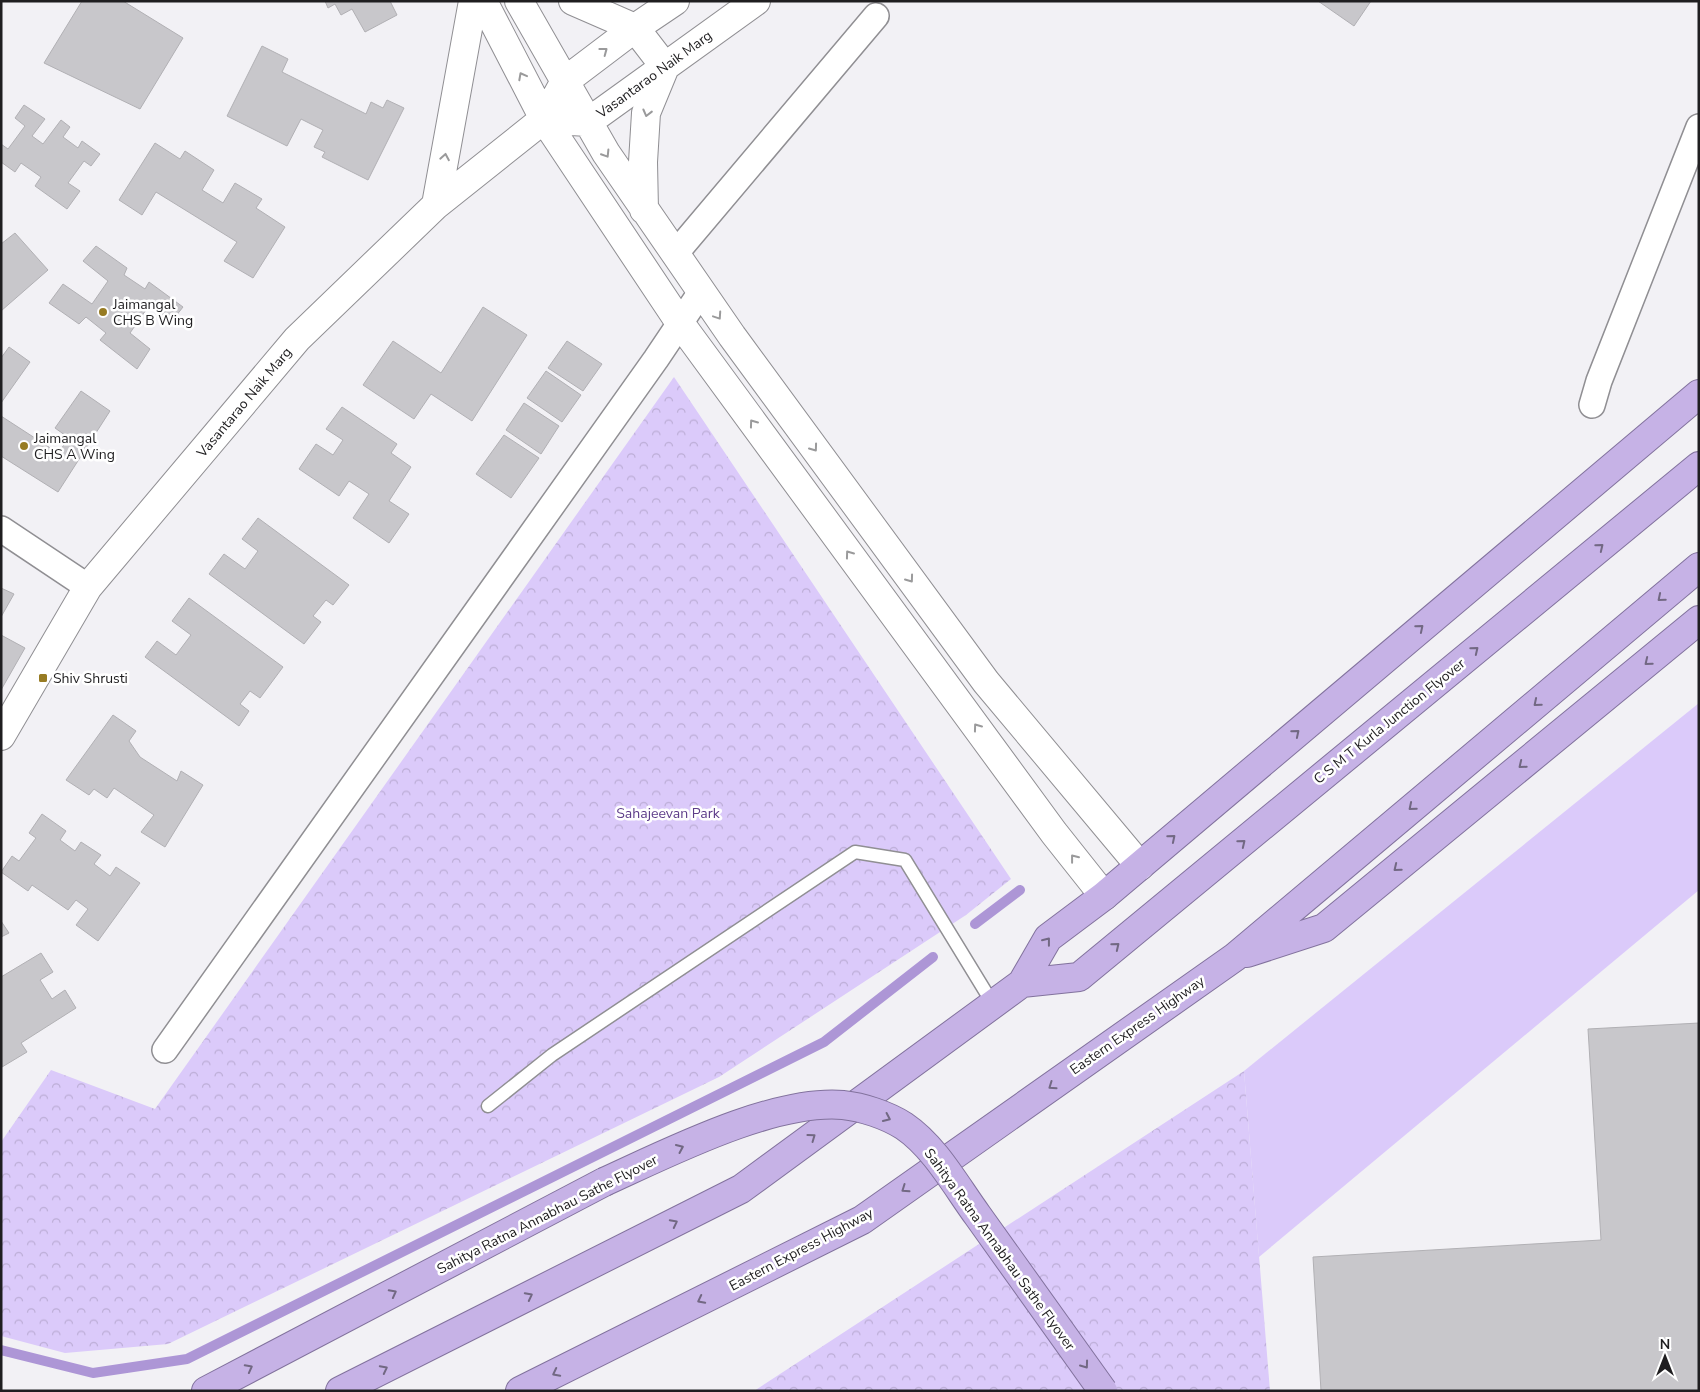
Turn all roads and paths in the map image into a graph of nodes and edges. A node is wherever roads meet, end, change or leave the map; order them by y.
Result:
1 (473, 1) edge
2 (483, 1) edge
3 (519, 1) edge
4 (573, 1) edge
5 (675, 1) edge
6 (756, 1) edge
7 (876, 16) dead end
8 (635, 28) junction
9 (665, 68) junction
10 (565, 81) junction
11 (544, 119) junction
12 (588, 122) junction
13 (1699, 127) edge
14 (436, 205) junction
15 (644, 210) junction
16 (675, 254) junction
17 (701, 292) junction
18 (680, 323) junction
19 (1699, 394) edge
20 (1592, 405) dead end
21 (1699, 466) edge
22 (1, 529) edge
23 (1699, 567) edge
24 (88, 587) junction
25 (1699, 620) edge
26 (1, 736) edge
27 (1140, 866) junction
28 (1104, 896) junction
29 (1235, 957) junction
30 (1022, 983) junction
31 (992, 1004) junction
32 (165, 1050) dead end
33 (488, 1106) dead end
34 (206, 1391) edge
35 (340, 1391) edge
36 (520, 1391) edge
37 (1103, 1391) edge

14 -> 1 street
11 -> 2 street
3 - 10 street
4 - 8 street
5 - 8 street, Vasantarao Naik Marg
6 - 9 street, Vasantarao Naik Marg
7 - 16 street
8 - 9 street
10 -> 8 street, Vasantarao Naik Marg
9 - 12 street, Vasantarao Naik Marg
9 -> 15 street
10 - 11 street, Vasantarao Naik Marg
10 - 12 street
11 - 12 street, Vasantarao Naik Marg
11 - 14 street, Vasantarao Naik Marg
11 - 18 street
12 -> 15 street
13 - 20 street
14 - 24 street, Vasantarao Naik Marg
15 - 16 street
16 - 17 street
17 - 18 street
17 -> 27 street
28 -> 18 street
18 - 32 street
27 -> 19 highway
30 -> 21 highway, C S M T Kurla Junction Flyover
22 - 24 street
23 -> 29 highway
24 - 26 street, Vasantarao Naik Marg
25 -> 29 highway
27 - 28 highway
30 -> 28 highway
29 -> 36 highway, Eastern Express Highway
30 - 31 highway
31 - 33 lane
35 -> 31 highway
34 -> 37 highway, Sahitya Ratna Annabhau Sathe Flyover, bridge

